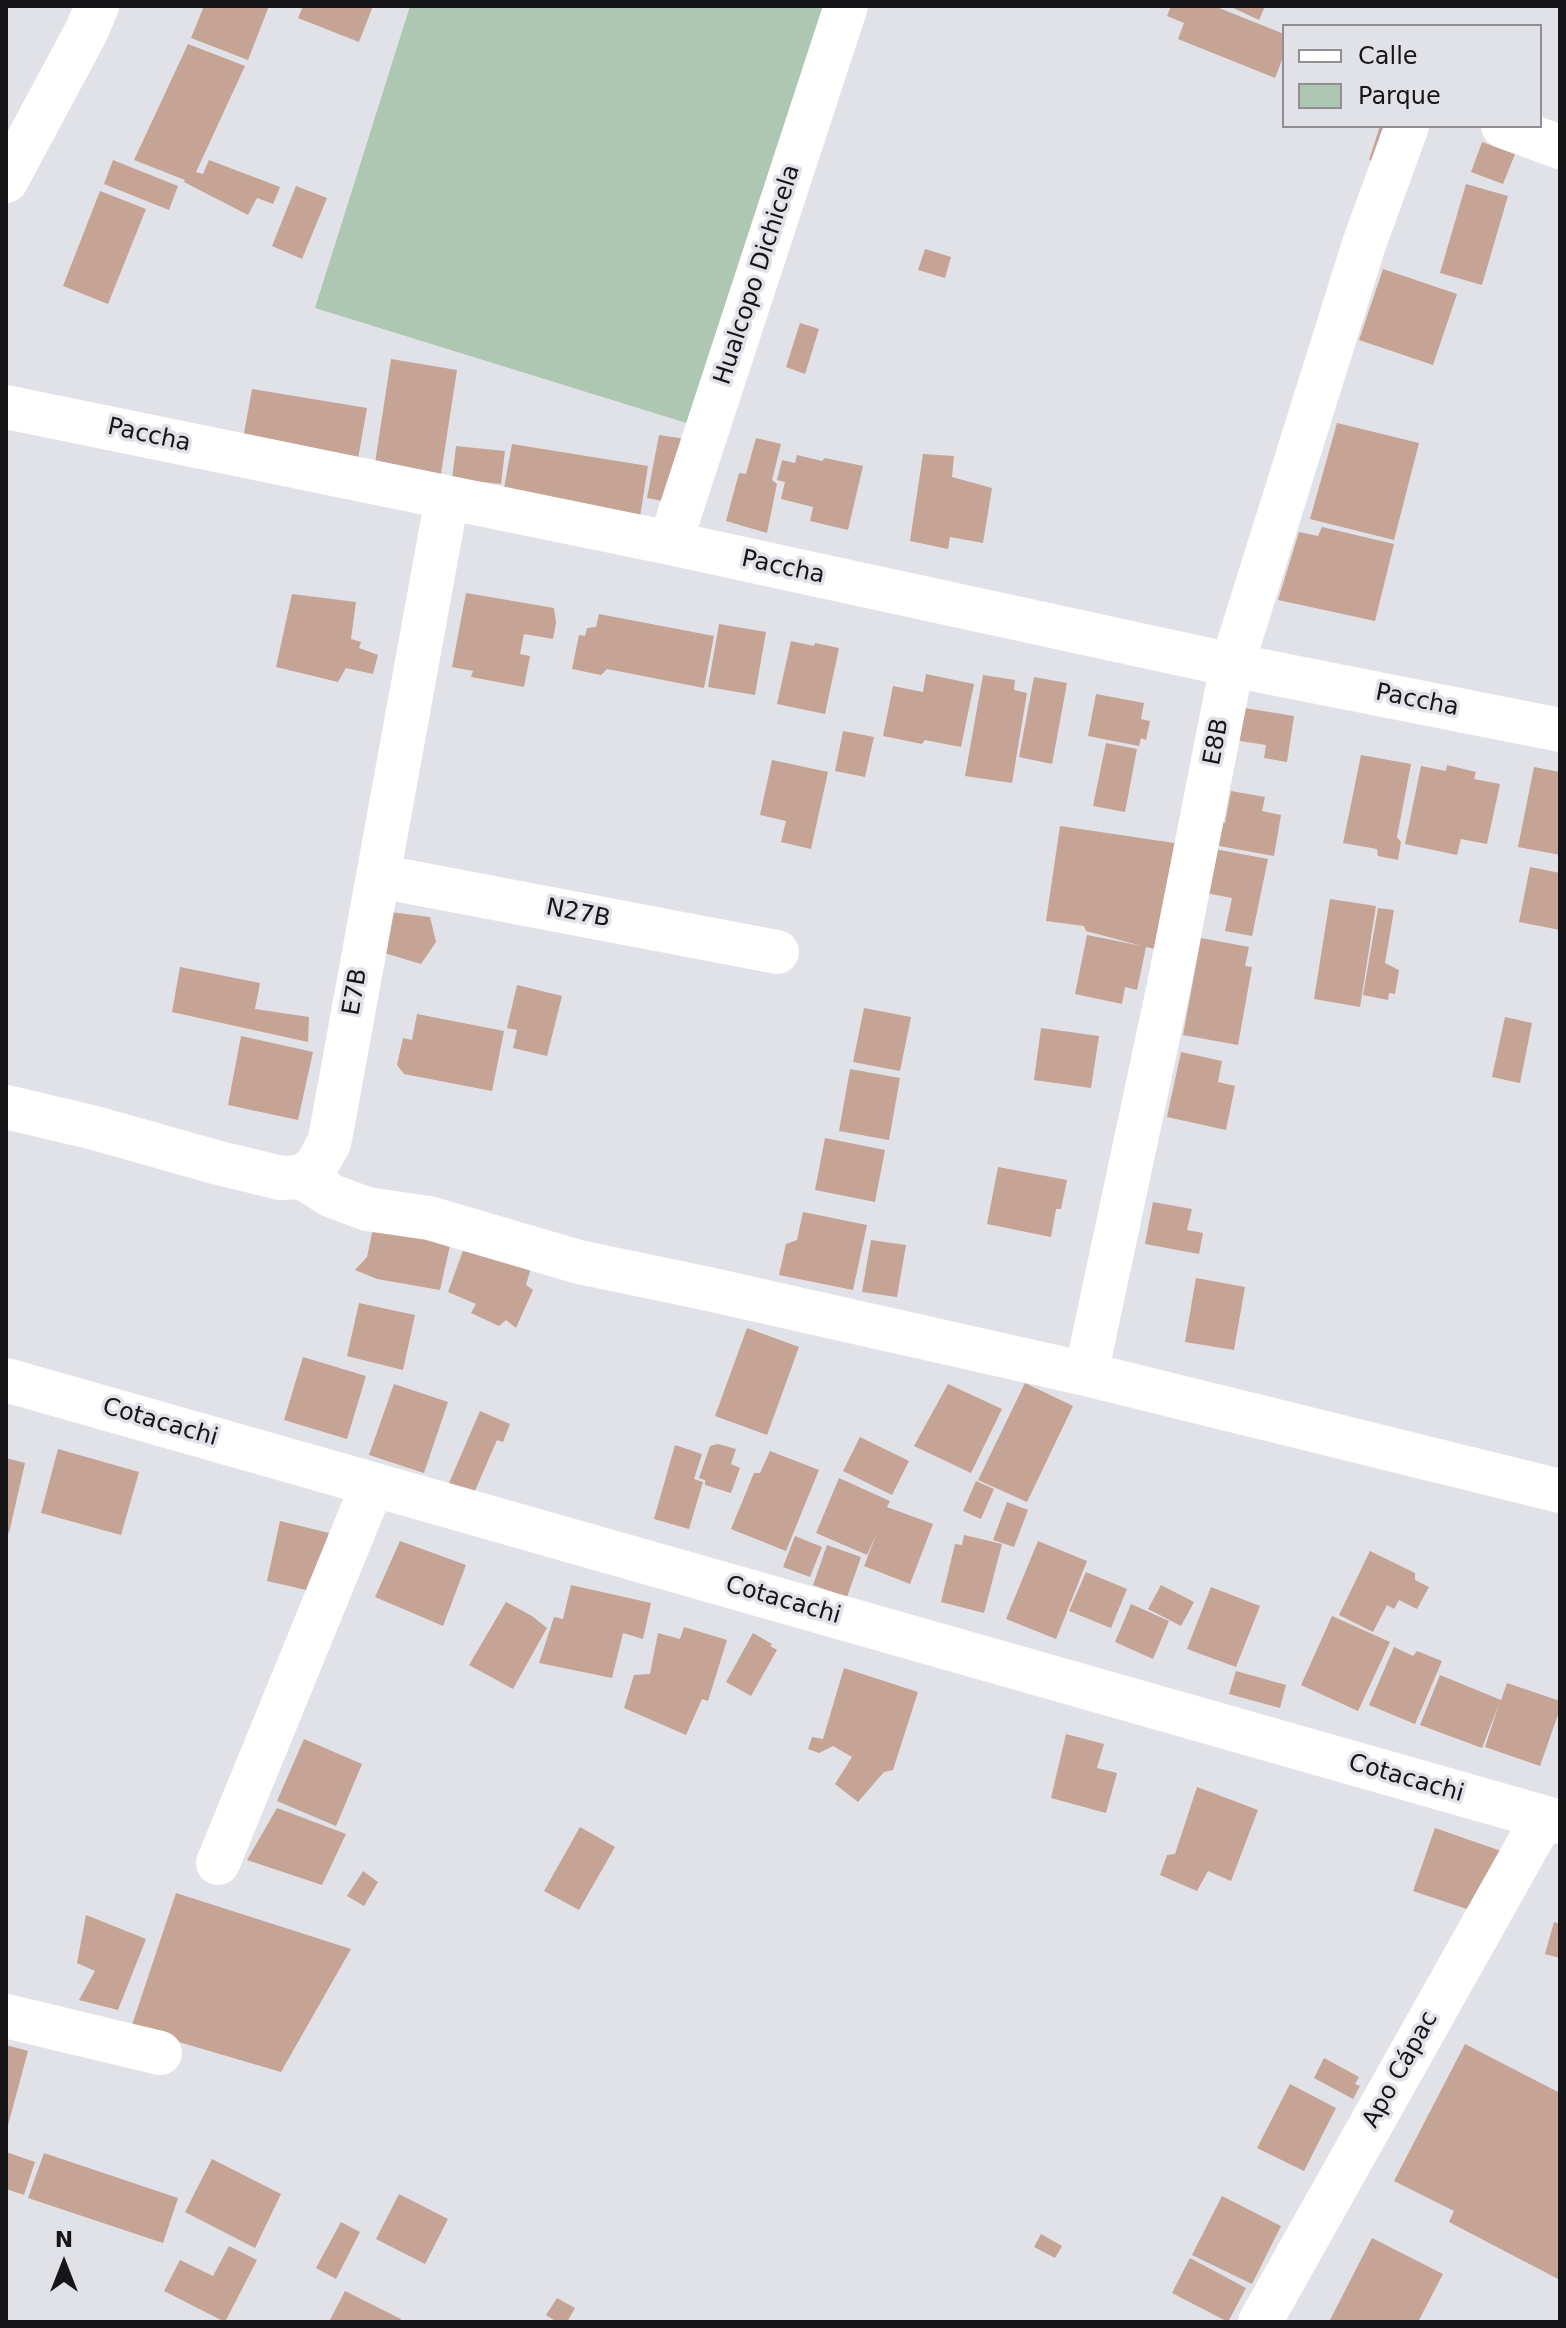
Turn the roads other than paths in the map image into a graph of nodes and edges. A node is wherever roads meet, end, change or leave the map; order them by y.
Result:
1 (97, 6) edge
2 (846, 6) edge
3 (1406, 128) edge
4 (1508, 128) edge
5 (1560, 147) edge
6 (6, 181) edge
7 (6, 407) edge
8 (447, 498) junction
9 (670, 543) junction
10 (1232, 665) junction
11 (1560, 730) edge
12 (378, 876) junction
13 (777, 952) dead end
14 (6, 1107) edge
15 (302, 1177) junction
16 (1086, 1374) junction
17 (6, 1380) edge
18 (373, 1484) junction
19 (1560, 1491) edge
20 (1551, 1820) edge
21 (218, 1863) dead end
22 (6, 2016) edge
23 (160, 2053) dead end
24 (1260, 2322) edge

1 - 6 street
2 - 9 street, Hualcopo Dichicela
3 - 10 street, E8B
4 - 5 street
7 - 8 street, Paccha
8 - 9 street, Paccha
8 - 12 street, E7B
9 - 10 street, Paccha
10 - 11 street, Paccha
10 - 16 street, E8B
12 - 13 street, N27B
12 - 15 street, E7B
14 - 15 street
15 - 16 street
16 - 19 street
17 - 18 street, Cotacachi
18 - 20 street, Cotacachi
18 - 21 street
20 - 24 street, Apo Cápac
22 - 23 street

